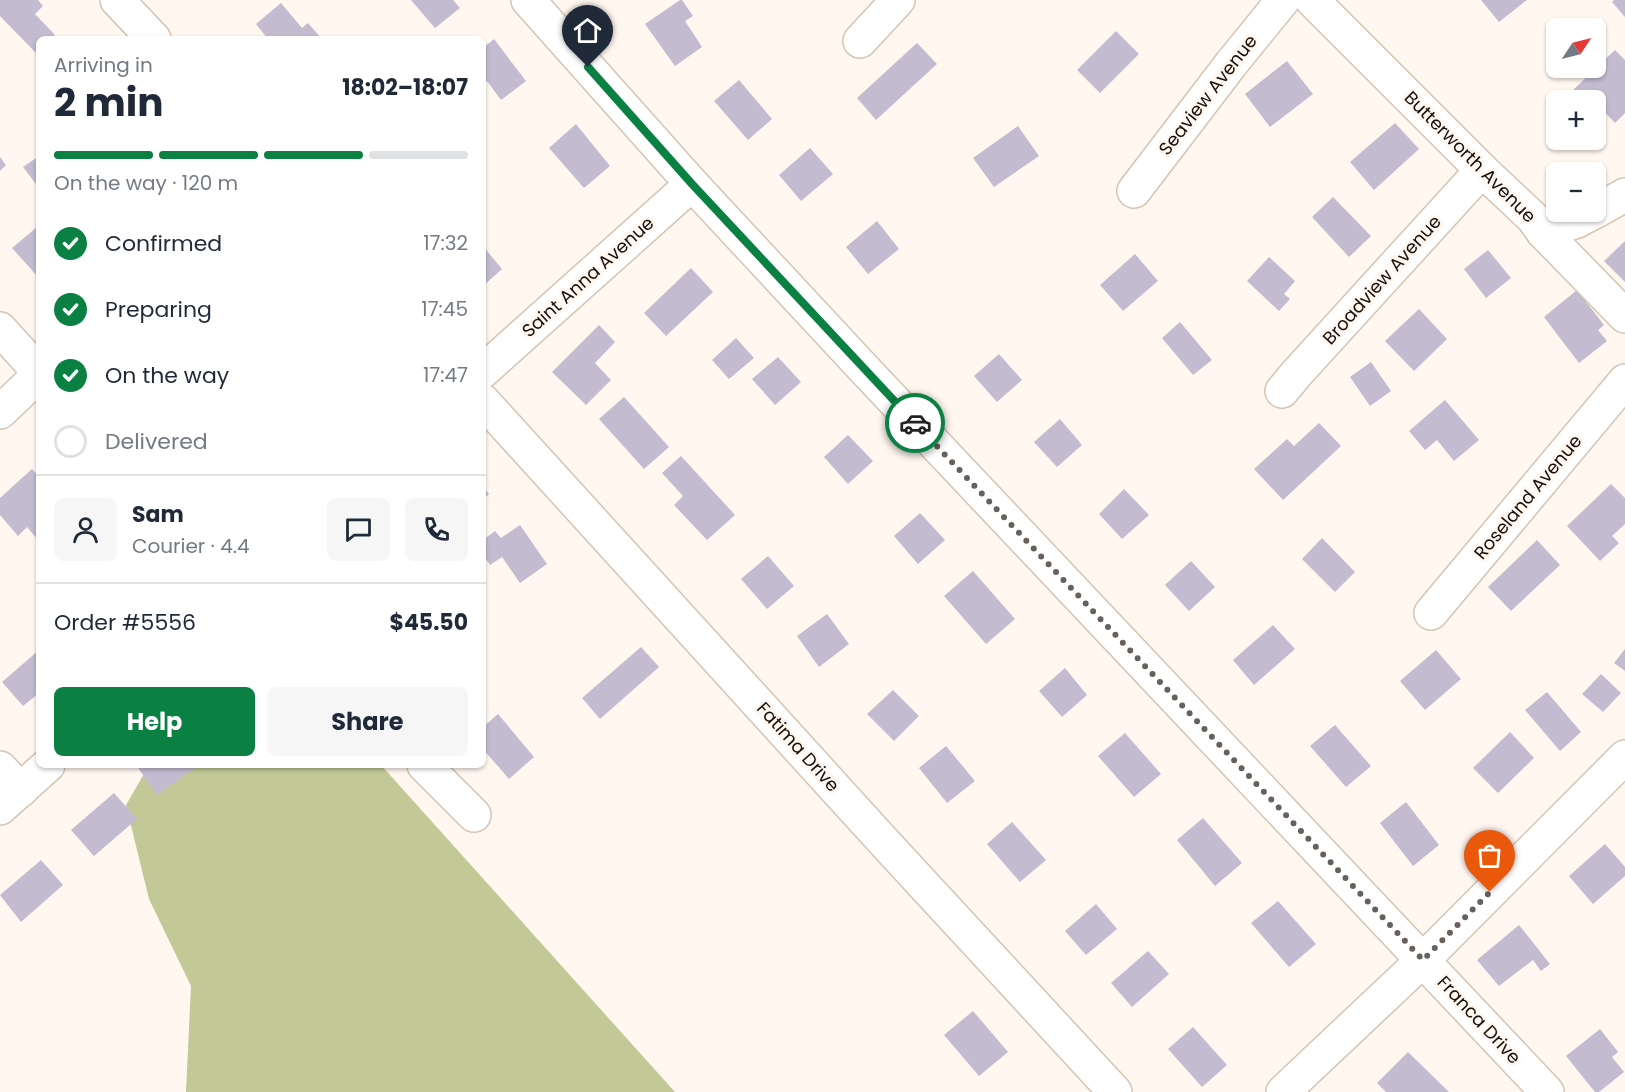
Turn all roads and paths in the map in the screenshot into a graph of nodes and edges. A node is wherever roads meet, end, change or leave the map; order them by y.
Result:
1 (117, 0) edge
2 (528, 0) edge
3 (898, 0) edge
4 (1283, 0) edge
5 (1312, 0) edge
6 (151, 36) edge
7 (860, 41) dead end
8 (1482, 170) junction
9 (692, 184) junction
10 (1134, 191) dead end
11 (1625, 195) edge
12 (1606, 205) edge
13 (1574, 222) edge
14 (1543, 232) junction
15 (1625, 315) edge
16 (0, 329) edge
17 (486, 368) edge
18 (36, 371) edge
19 (36, 377) edge
20 (1625, 381) edge
21 (1282, 391) dead end
22 (486, 404) edge
23 (0, 412) edge
24 (1431, 613) dead end
25 (1625, 757) edge
26 (43, 768) edge
27 (426, 768) edge
28 (7, 789) edge
29 (474, 815) dead end
30 (1423, 960) junction
31 (1115, 1092) edge
32 (1284, 1092) edge
33 (1547, 1092) edge

1 - 6 street
2 - 9 street, Franca Drive
3 - 7 street
4 - 10 street, Seaview Avenue
5 - 8 street, Butterworth Avenue
8 - 14 street, Butterworth Avenue
8 - 21 street, Broadview Avenue
9 - 17 street, Saint Anna Avenue
9 - 30 street, Franca Drive
11 - 12 street
13 - 14 street
14 - 15 street, Butterworth Avenue
16 - 18 street
19 - 23 street
20 - 24 street, Roseland Avenue
22 - 31 street, Fatima Drive
25 - 30 street
26 - 28 street
27 - 29 street
30 - 32 street
30 - 33 street, Franca Drive

